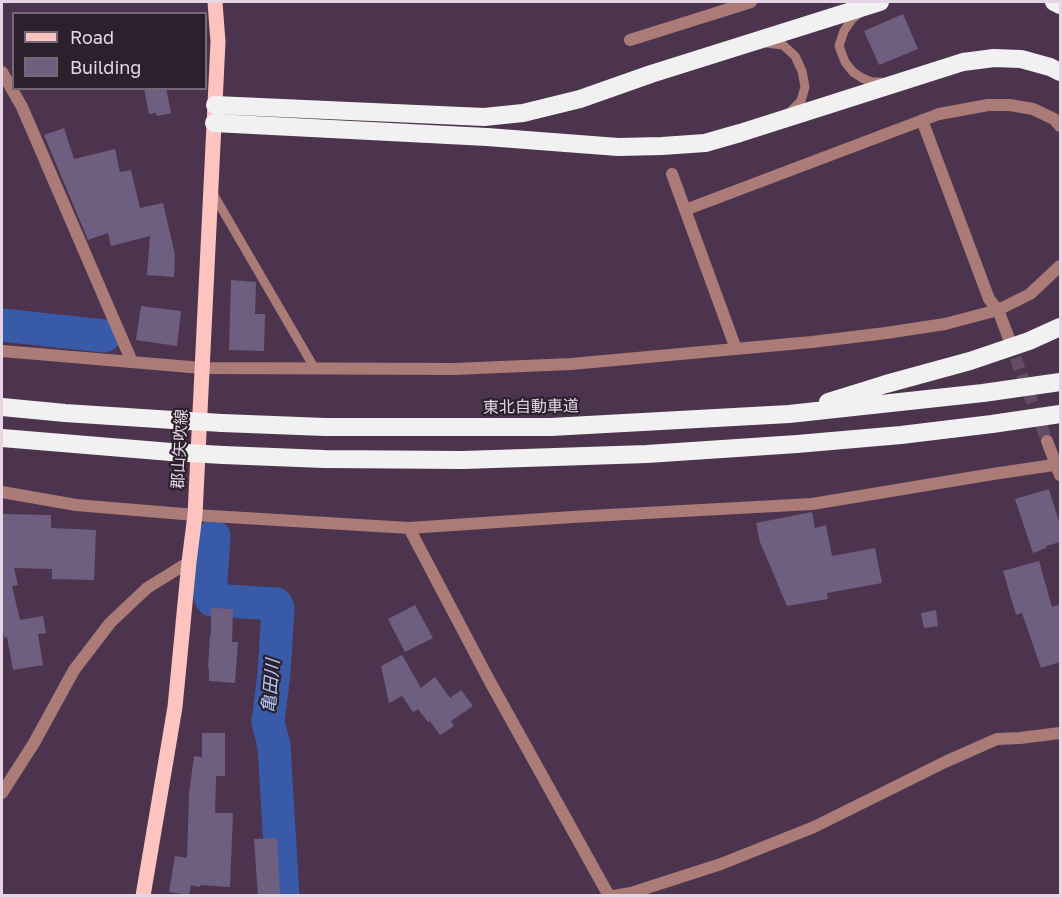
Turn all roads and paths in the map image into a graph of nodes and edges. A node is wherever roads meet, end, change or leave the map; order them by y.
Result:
1 (215, 2) edge
2 (751, 2) edge
3 (877, 2) edge
4 (1054, 2) edge
5 (1060, 5) edge
6 (630, 40) dead end
7 (742, 45) junction
8 (2, 72) edge
9 (1060, 72) edge
10 (899, 82) junction
11 (12, 90) edge
12 (12, 90) edge
13 (215, 105) junction
14 (783, 120) junction
15 (922, 120) junction
16 (214, 123) junction
17 (1060, 126) edge
18 (672, 174) dead end
19 (211, 189) junction
20 (685, 210) junction
21 (1060, 266) edge
22 (998, 310) junction
23 (1060, 327) edge
24 (1008, 336) tunnel mouth
25 (736, 349) junction
26 (2, 351) edge
27 (132, 362) junction
28 (202, 368) junction
29 (315, 369) junction
30 (1060, 382) edge
31 (2, 406) edge
32 (789, 414) junction
33 (1060, 414) edge
34 (2, 438) edge
35 (1047, 441) tunnel mouth
36 (1059, 468) edge
37 (2, 492) edge
38 (195, 515) junction
39 (409, 528) junction
40 (189, 562) junction
41 (1060, 733) edge
42 (2, 793) edge
43 (143, 896) edge
44 (609, 896) edge
45 (614, 896) edge

1 - 13 main road, 郡山矢吹線
2 - 6 street
3 - 7 highway
3 - 10 lane
4 - 5 highway
7 - 13 highway
7 - 14 lane
8 - 11 street
9 - 10 highway
10 - 14 highway
12 - 27 street
13 - 16 main road, 郡山矢吹線
14 - 16 highway
15 - 17 street
15 - 20 street
15 - 22 street
16 - 19 main road, 郡山矢吹線
18 - 20 street
19 - 28 main road, 郡山矢吹線
19 - 29 lane
20 - 25 street
21 - 22 street
22 - 24 street
22 - 25 street
23 - 32 highway
25 - 29 street
26 - 27 street
27 - 28 street
28 - 29 street
28 - 38 main road, 郡山矢吹線
30 - 32 highway, 東北自動車道
31 - 32 highway, 東北自動車道, bridge
33 - 34 highway, bridge
35 - 36 street
36 - 39 street
37 - 38 street
38 - 39 street
38 - 40 main road, 郡山矢吹線
39 - 44 street
40 - 42 street
40 - 43 main road, 郡山矢吹線
41 - 45 street

